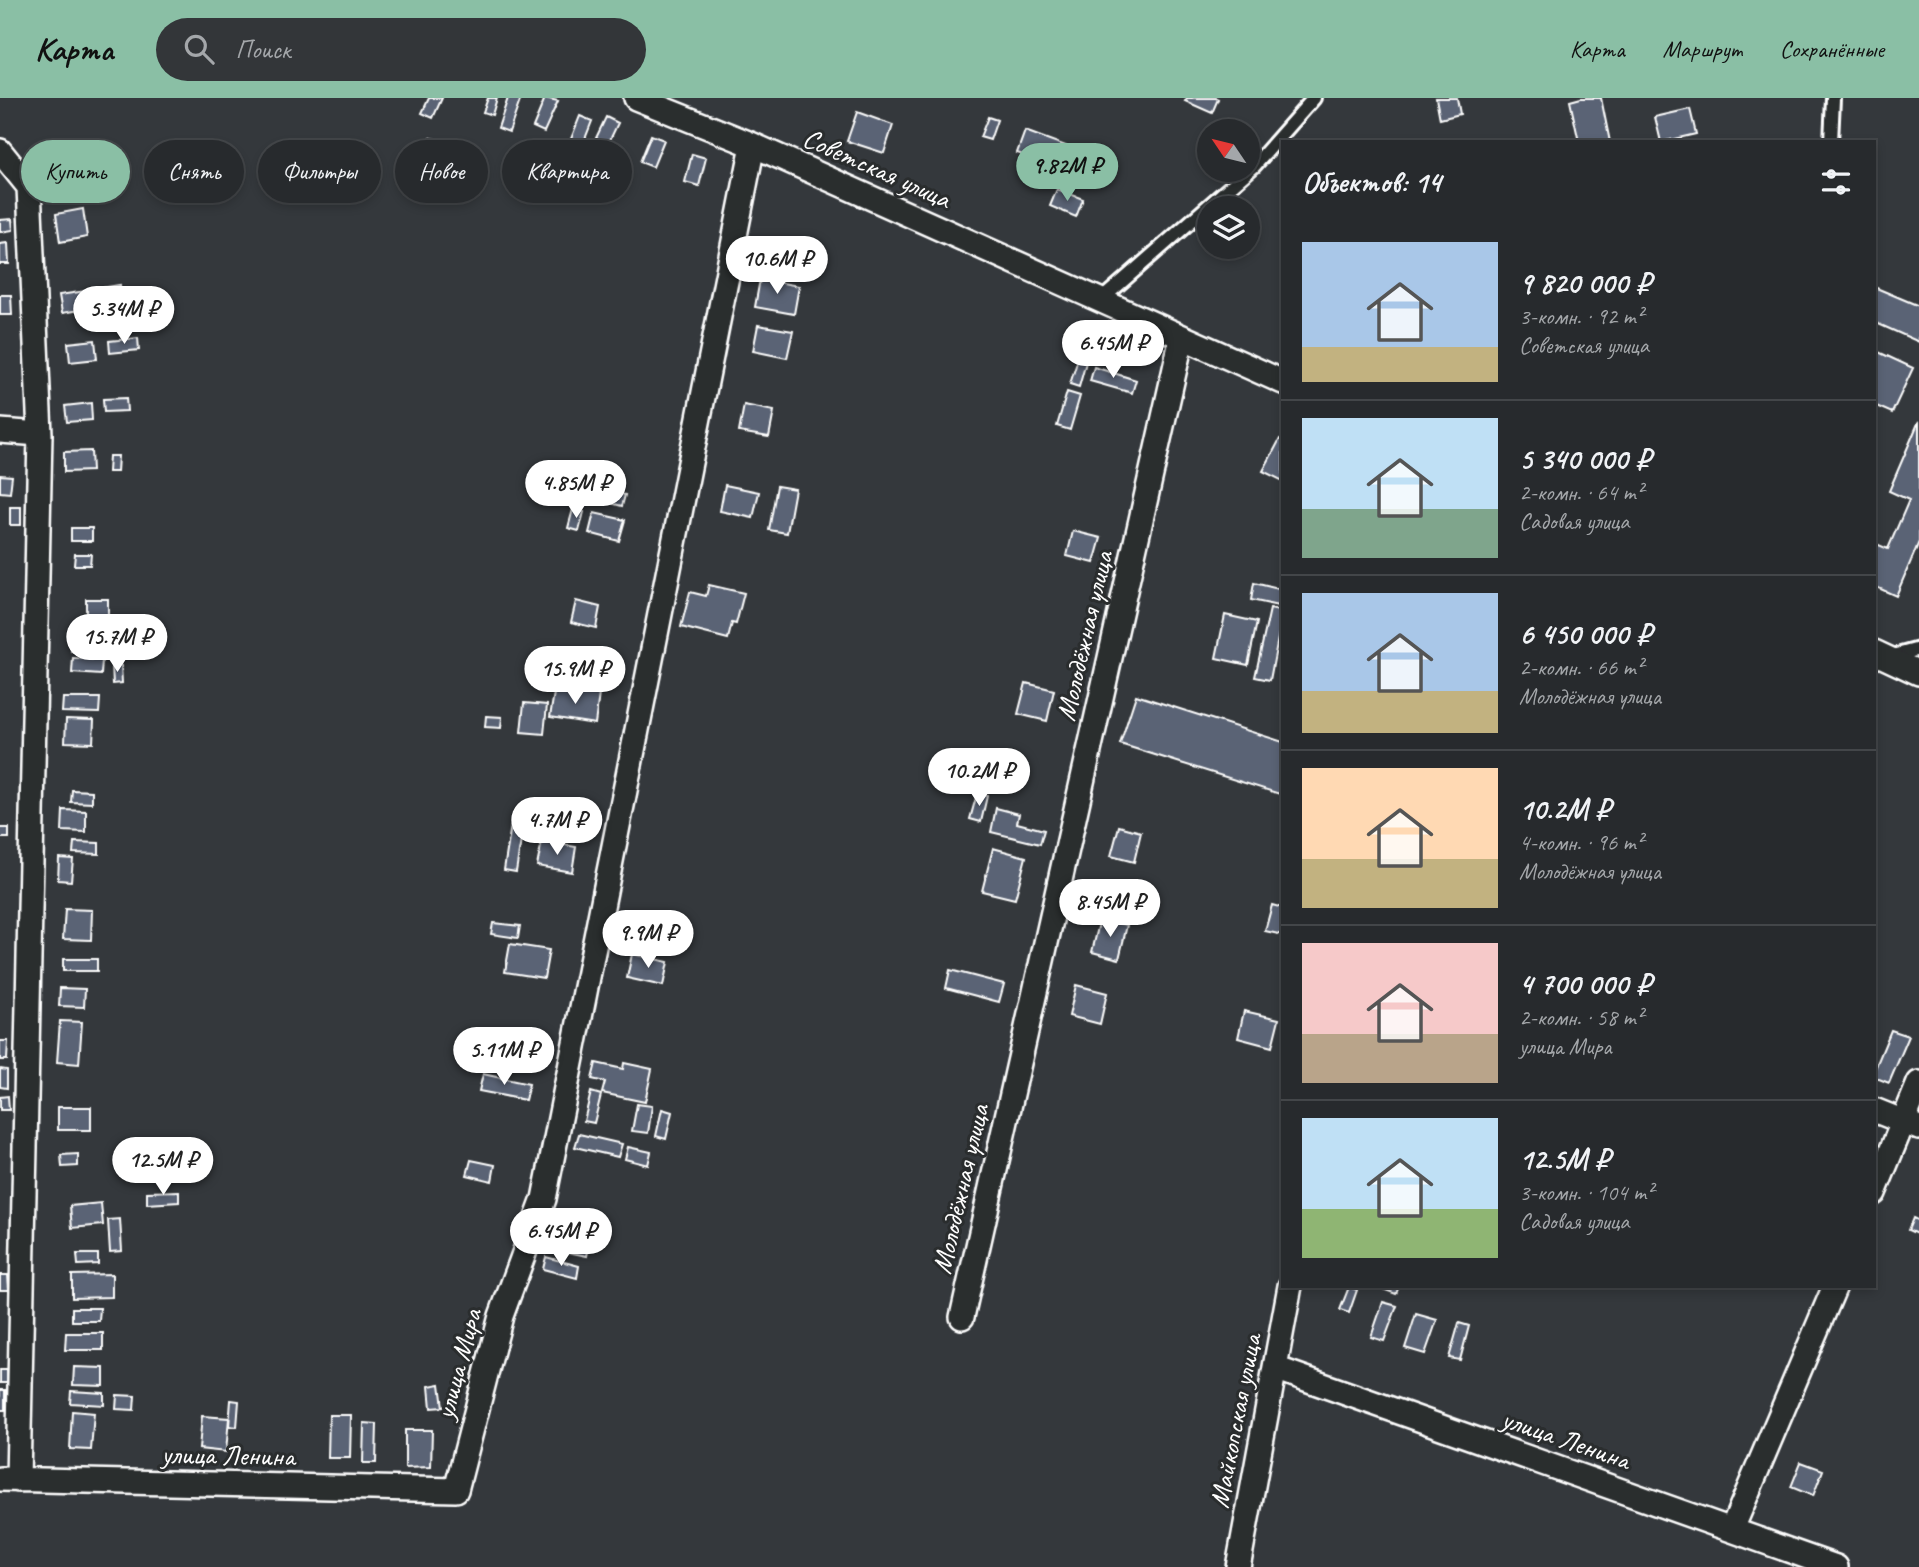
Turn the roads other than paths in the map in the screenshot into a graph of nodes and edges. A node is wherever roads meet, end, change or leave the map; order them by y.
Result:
1 (636, 98) edge
2 (1314, 98) edge
3 (1833, 98) edge
4 (1831, 140) edge
5 (753, 145) junction
6 (0, 151) edge
7 (1101, 300) junction
8 (1182, 337) junction
9 (1281, 381) edge
10 (0, 431) edge
11 (40, 434) junction
12 (1919, 649) edge
13 (1880, 655) edge
14 (1919, 673) edge
15 (1919, 1083) edge
16 (1876, 1111) edge
17 (1912, 1126) edge
18 (1876, 1189) edge
19 (1290, 1288) edge
20 (1834, 1288) edge
21 (962, 1317) dead end
22 (1275, 1368) junction
23 (9, 1480) edge
24 (456, 1490) joint
25 (1732, 1529) junction
26 (1238, 1567) edge
27 (1836, 1567) edge

1 - 5 street, Советская улица
2 - 7 lane
3 - 4 lane
5 - 7 street, Советская улица
5 - 24 street, улица Мира
6 - 11 street
7 - 8 street, Советская улица
8 - 9 street, Советская улица
8 - 21 street, Молодёжная улица
10 - 11 street
11 - 23 street
12 - 13 lane
13 - 14 street
15 - 17 street
16 - 17 street
17 - 18 street
19 - 22 street, Майкопская улица
20 - 25 street
22 - 25 street, улица Ленина
22 - 26 street, Майкопская улица
23 - 24 street, улица Ленина
25 - 27 street, улица Ленина

